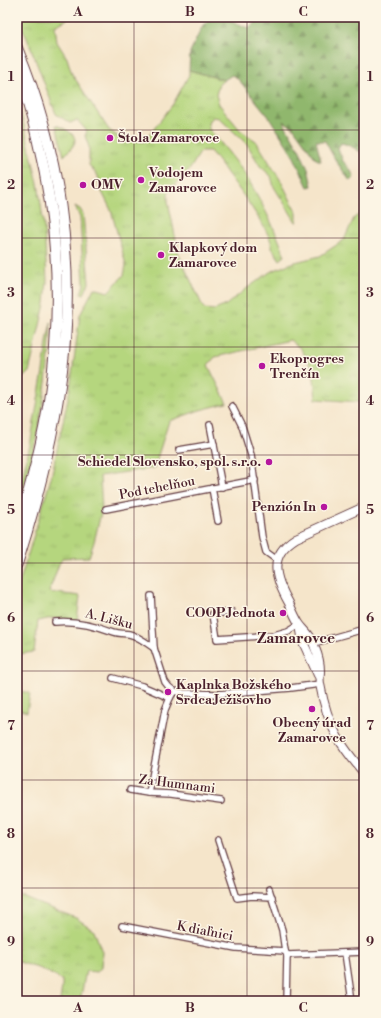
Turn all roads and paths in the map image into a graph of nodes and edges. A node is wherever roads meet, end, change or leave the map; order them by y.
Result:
1 (17, 48) edge
2 (17, 73) edge
3 (232, 406) dead end
4 (210, 425) dead end
5 (214, 444) junction
6 (179, 450) dead end
7 (255, 480) junction
8 (222, 487) junction
9 (212, 488) junction
10 (364, 507) edge
11 (106, 509) dead end
12 (218, 521) dead end
13 (17, 534) edge
14 (277, 560) junction
15 (17, 564) edge
16 (151, 596) dead end
17 (232, 612) dead end
18 (55, 622) dead end
19 (300, 624) junction
20 (364, 629) edge
21 (314, 644) junction
22 (154, 648) junction
23 (113, 678) dead end
24 (320, 682) junction
25 (174, 691) junction
26 (170, 698) junction
27 (364, 772) edge
28 (130, 790) dead end
29 (149, 793) junction
30 (221, 801) dead end
31 (218, 840) dead end
32 (269, 888) dead end
33 (272, 897) junction
34 (122, 926) dead end
35 (364, 952) edge
36 (286, 953) junction
37 (345, 953) junction
38 (286, 1001) edge
39 (352, 1001) edge

1 - 15 highway
2 - 13 highway
3 - 7 street
4 - 5 street
5 - 6 street
5 - 8 street
7 - 8 street, Pod tehelňou
7 - 14 street
8 - 9 street, Pod tehelňou
9 - 11 street, Pod tehelňou
9 - 12 street, Pod tehelňou
10 - 14 main road
14 - 19 main road
16 - 22 street, A. Lišku
17 - 19 street
18 - 22 street, A. Lišku
19 - 21 main road
19 - 24 main road
20 - 21 street
21 - 24 main road
22 - 25 street, A. Lišku
23 - 26 street
24 - 25 street
24 - 27 main road
25 - 26 street
26 - 29 street
28 - 29 street, Za Humnami
29 - 30 street, Za Humnami
31 - 33 street
32 - 33 street
33 - 36 street
34 - 36 street, K diaľnici
35 - 37 street, K diaľnici
36 - 37 street, K diaľnici
36 - 38 street
37 - 39 street

